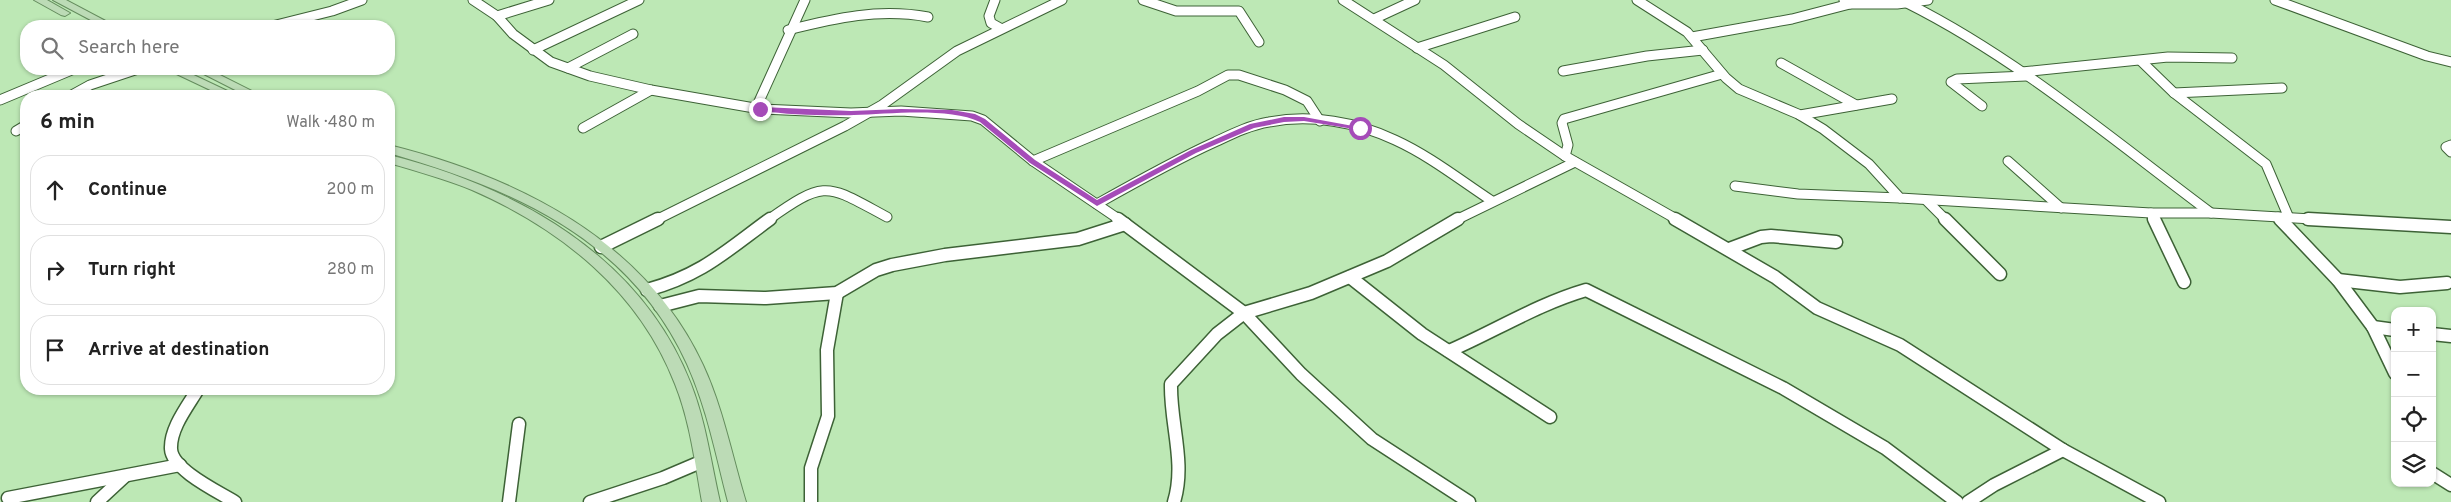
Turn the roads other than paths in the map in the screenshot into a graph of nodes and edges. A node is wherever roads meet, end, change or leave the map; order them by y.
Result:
1 (39, 0) edge
2 (58, 0) edge
3 (362, 0) edge
4 (473, 0) edge
5 (549, 0) edge
6 (639, 0) edge
7 (805, 0) edge
8 (995, 0) edge
9 (1062, 0) edge
10 (1143, 0) edge
11 (1343, 0) edge
12 (1415, 0) edge
13 (1637, 0) edge
14 (1928, 0) edge
15 (2275, 0) edge
16 (1847, 2) edge
17 (1907, 3) junction
18 (497, 16) junction
19 (928, 17) dead end
20 (1515, 17) dead end
21 (1374, 19) junction
22 (86, 20) edge
23 (90, 20) edge
24 (296, 20) edge
25 (1000, 28) junction
26 (788, 30) junction
27 (633, 34) dead end
28 (1692, 37) junction
29 (1259, 42) dead end
30 (1417, 48) junction
31 (533, 50) junction
32 (1703, 50) junction
33 (2232, 58) dead end
34 (2141, 61) junction
35 (2451, 62) edge
36 (1781, 63) dead end
37 (568, 68) junction
38 (1563, 70) dead end
39 (1722, 74) junction
40 (2024, 74) junction
41 (60, 75) edge
42 (120, 75) edge
43 (185, 75) edge
44 (212, 75) edge
45 (2282, 88) dead end
46 (24, 90) edge
47 (81, 90) edge
48 (219, 90) edge
49 (243, 90) edge
50 (651, 90) junction
51 (20, 92) edge
52 (2174, 93) junction
53 (1892, 99) dead end
54 (0, 100) edge
55 (1856, 105) junction
56 (1982, 106) dead end
57 (756, 108) junction
58 (870, 112) junction
59 (1800, 115) junction
60 (1320, 122) junction
61 (583, 128) dead end
62 (20, 129) edge
63 (16, 131) dead end
64 (2451, 145) edge
65 (395, 151) edge
66 (2451, 152) edge
67 (1570, 159) junction
68 (395, 161) edge
69 (1032, 161) junction
70 (2008, 161) dead end
71 (1735, 186) dead end
72 (1900, 198) junction
73 (1927, 200) junction
74 (1492, 201) junction
75 (1097, 204) junction
76 (2062, 208) junction
77 (2151, 213) junction
78 (2211, 213) junction
79 (2284, 217) junction
80 (887, 218) dead end
81 (1125, 224) junction
82 (2451, 227) edge
83 (1836, 242) dead end
84 (601, 247) junction
85 (1729, 249) junction
86 (2000, 274) dead end
87 (1350, 277) junction
88 (2338, 280) junction
89 (2184, 282) dead end
90 (2447, 283) dead end
91 (647, 290) junction
92 (837, 293) junction
93 (660, 306) junction
94 (1244, 313) junction
95 (2373, 327) junction
96 (2391, 329) edge
97 (2436, 334) edge
98 (2451, 336) edge
99 (1449, 351) junction
100 (2391, 365) edge
101 (195, 395) edge
102 (1550, 417) dead end
103 (519, 424) dead end
104 (2063, 450) junction
105 (702, 461) junction
106 (180, 465) junction
107 (126, 475) junction
108 (2436, 476) edge
109 (2451, 485) edge
110 (8, 498) dead end
111 (96, 502) edge
112 (235, 502) edge
113 (509, 502) edge
114 (590, 502) edge
115 (711, 502) edge
116 (737, 502) edge
117 (811, 502) edge
118 (1174, 502) edge
119 (1468, 502) edge
120 (1957, 502) edge
121 (1968, 502) edge
122 (2159, 502) edge

1 - 22 main road
2 - 23 main road
3 - 24 street
4 - 18 street
5 - 18 street
6 - 31 street
7 - 26 street
8 - 25 street
9 - 25 street
10 - 29 street
11 - 21 street
12 - 21 street
13 - 28 street
14 - 17 street
15 - 35 street
16 - 17 street
16 - 28 street
17 - 40 street
18 - 31 street
19 - 26 street
20 - 30 street
21 - 30 street
25 - 58 street
26 - 57 street
27 - 37 street
28 - 32 street
30 - 67 street
31 - 37 street
32 - 38 street
32 - 39 street
33 - 34 street
34 - 40 street
34 - 52 street
36 - 55 street
37 - 50 street
39 - 59 street
39 - 67 street
40 - 56 street
40 - 78 street
41 - 46 street
42 - 47 street
43 - 48 main road
44 - 49 main road
45 - 52 street
50 - 57 street
50 - 61 street
51 - 54 street
52 - 79 street
53 - 55 street
55 - 59 street
57 - 58 street
58 - 69 street
58 - 84 street
59 - 72 street
60 - 69 street
60 - 74 street
60 - 75 street
62 - 63 street
64 - 66 street
65 - 84 main road
67 - 74 street
67 - 85 street
68 - 105 main road
69 - 75 street
70 - 76 street
71 - 72 street
72 - 73 street
73 - 76 street
73 - 86 street
74 - 87 street
75 - 81 street
76 - 77 street
77 - 78 street
77 - 89 street
78 - 79 street
79 - 82 street
79 - 88 street
80 - 91 street
81 - 92 street
81 - 94 street
83 - 85 street
84 - 91 main road
85 - 104 street
87 - 94 street
87 - 99 street
88 - 90 street
88 - 95 street
91 - 93 main road
92 - 93 street
92 - 117 street
93 - 116 main road
94 - 118 street
94 - 119 street
95 - 96 street
95 - 100 street
97 - 98 street
99 - 102 street
99 - 120 street
101 - 106 street
103 - 113 street
104 - 121 street
104 - 122 street
105 - 114 street
105 - 115 main road
106 - 107 street
106 - 112 street
107 - 110 street
107 - 111 street
108 - 109 street

